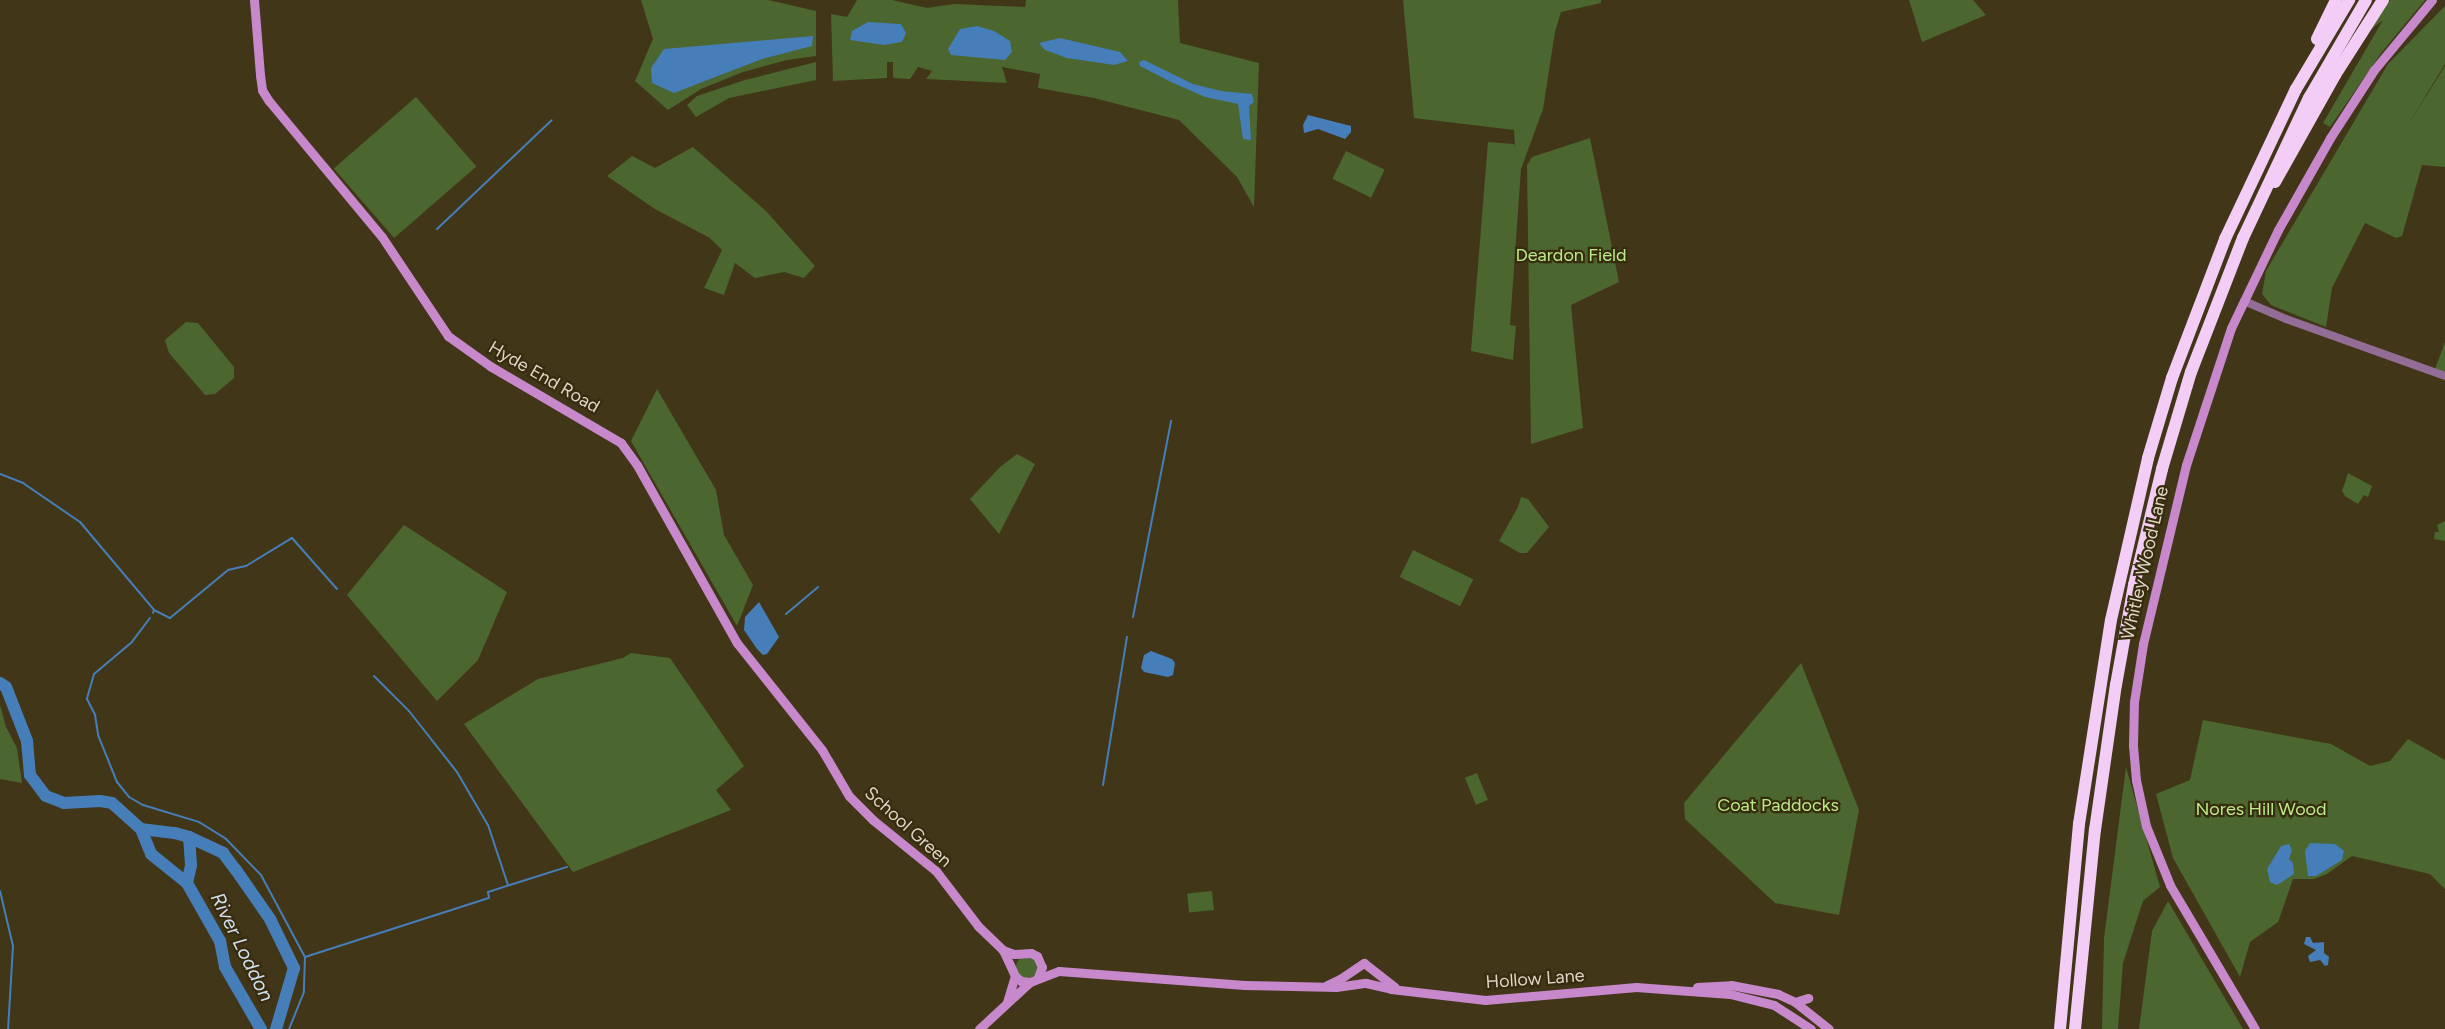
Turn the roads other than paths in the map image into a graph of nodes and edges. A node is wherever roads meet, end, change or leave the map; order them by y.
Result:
1 (254, 0) edge
2 (2336, 0) edge
3 (2349, 0) edge
4 (2366, 0) edge
5 (2383, 0) edge
6 (2432, 0) edge
7 (2296, 89) junction
8 (2242, 238) junction
9 (2244, 301) junction
10 (2445, 376) edge
11 (842, 780) joint
12 (1003, 950) junction
13 (1020, 954) junction
14 (1041, 962) junction
15 (1354, 969) junction
16 (1014, 971) junction
17 (1059, 971) junction
18 (1374, 971) junction
19 (1034, 980) junction
20 (1364, 983) junction
21 (1324, 986) junction
22 (1399, 989) junction
23 (1673, 989) junction
24 (1808, 998) dead end
25 (1006, 1004) junction
26 (1798, 1004) junction
27 (979, 1029) edge
28 (1811, 1029) edge
29 (1829, 1029) edge
30 (2060, 1029) edge
31 (2075, 1029) edge
32 (2255, 1029) edge

1 - 11 main road, Hyde End Road
2 - 7 highway
3 - 7 highway
4 - 8 highway
5 - 8 highway
6 - 9 main road, Whitley Wood Lane
7 - 30 highway
8 - 31 highway
9 - 10 street
9 - 32 main road, Whitley Wood Lane
11 - 12 main road, School Green
12 - 13 main road, School Green
12 - 16 main road, School Green
13 - 14 main road
13 - 16 main road
14 - 17 main road, Hollow Lane
14 - 19 main road
15 - 18 main road
15 - 20 main road
15 - 21 main road, Hollow Lane
16 - 19 main road
16 - 25 main road
17 - 19 main road, Hollow Lane
17 - 21 main road, Hollow Lane
18 - 20 main road
18 - 22 main road, Hollow Lane
19 - 25 main road
20 - 21 main road, Hollow Lane
20 - 22 main road, Hollow Lane
22 - 23 main road, Hollow Lane
23 - 26 main road, Hollow Lane
23 - 28 main road, Hollow Lane
24 - 26 main road
25 - 27 main road
26 - 29 main road, Hollow Lane

